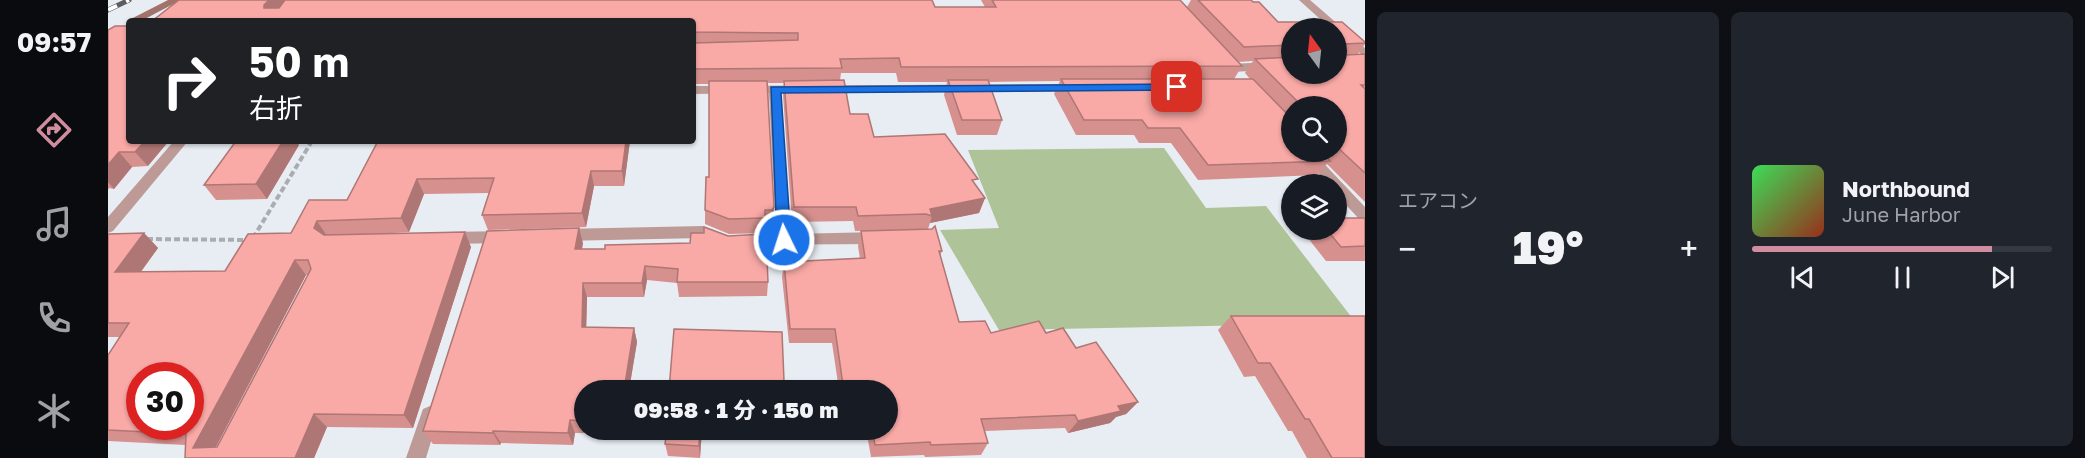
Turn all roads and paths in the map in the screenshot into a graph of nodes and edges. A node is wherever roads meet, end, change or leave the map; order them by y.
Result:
1 (176, 0) edge
2 (1304, 0) edge
3 (137, 18) edge
4 (1324, 18) edge
5 (1347, 38) edge
6 (1365, 54) edge
7 (1281, 66) edge
8 (1242, 81) edge
9 (1094, 88) edge
10 (696, 90) edge
11 (775, 90) junction
12 (178, 144) edge
13 (310, 144) edge
14 (1315, 162) edge
15 (1326, 174) edge
16 (1347, 197) edge
17 (1365, 216) edge
18 (108, 227) edge
19 (520, 236) edge
20 (543, 236) edge
21 (485, 237) junction
22 (427, 238) edge
23 (888, 238) edge
24 (141, 239) edge
25 (252, 240) junction
26 (264, 240) edge
27 (784, 240) junction
28 (478, 259) edge
29 (434, 403) edge
30 (417, 458) edge

1 - 3 main road
2 - 4 street
5 - 6 street
7 - 8 street
9 - 11 street
10 - 11 street
11 - 27 street
12 - 18 street
13 - 25 path
14 - 15 street
16 - 17 street
19 - 21 street
20 - 27 street
21 - 22 street
21 - 28 street
23 - 27 street
24 - 25 path
25 - 26 path
29 - 30 street

